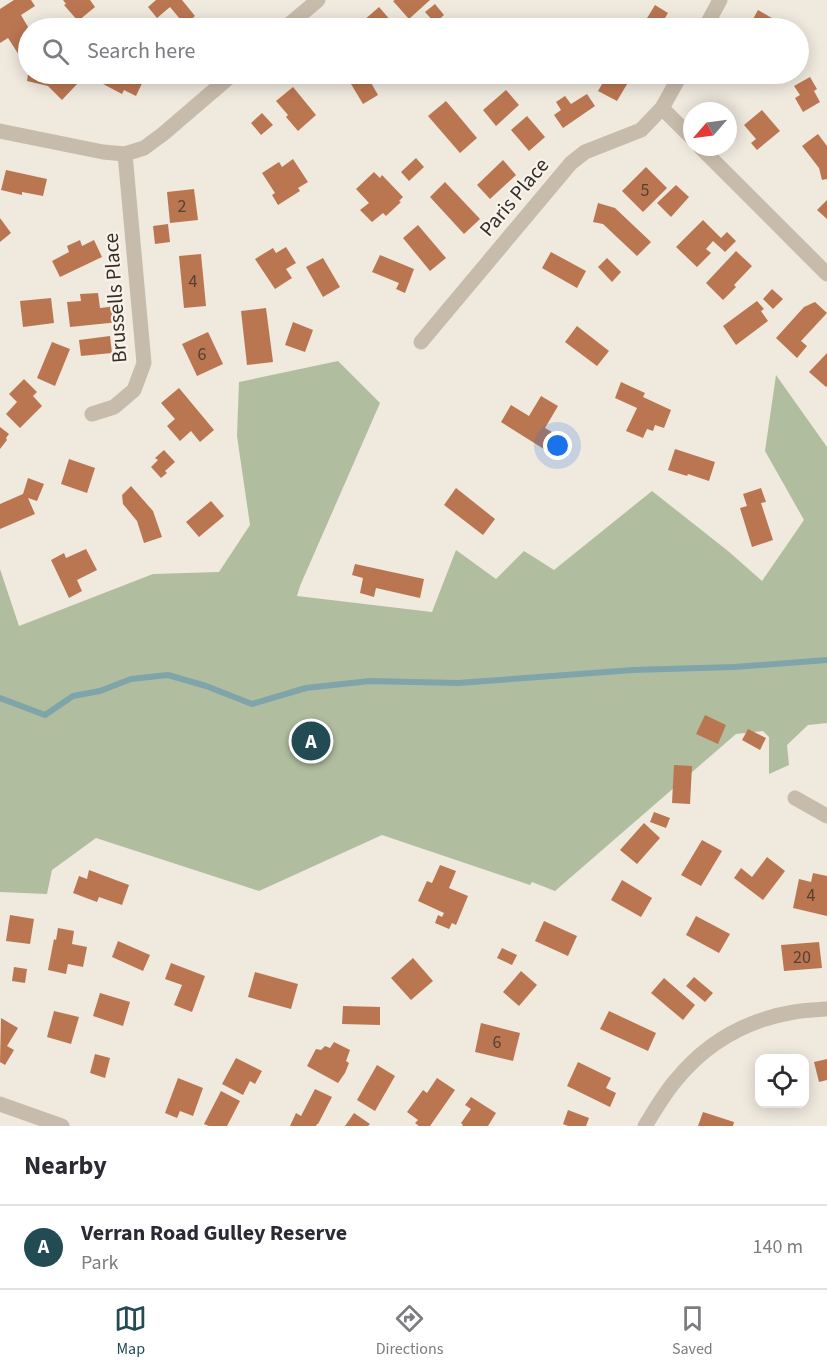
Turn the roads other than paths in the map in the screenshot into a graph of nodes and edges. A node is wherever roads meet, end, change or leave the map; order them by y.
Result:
1 (318, 0) edge
2 (720, 0) edge
3 (297, 18) edge
4 (710, 18) edge
5 (221, 84) edge
6 (675, 84) edge
7 (662, 108) junction
8 (683, 129) edge
9 (0, 130) edge
10 (125, 154) junction
11 (709, 156) edge
12 (827, 274) edge
13 (421, 342) dead end
14 (92, 414) dead end
15 (795, 798) dead end
16 (827, 816) edge
17 (827, 1009) edge
18 (0, 1104) edge
19 (62, 1126) edge
20 (645, 1126) edge

1 - 3 street
2 - 4 street
5 - 10 street
6 - 7 street, Paris Place
7 - 8 street
7 - 13 street, Paris Place
9 - 10 street
10 - 14 street, Brussells Place
11 - 12 street
15 - 16 street
17 - 20 street
18 - 19 street

